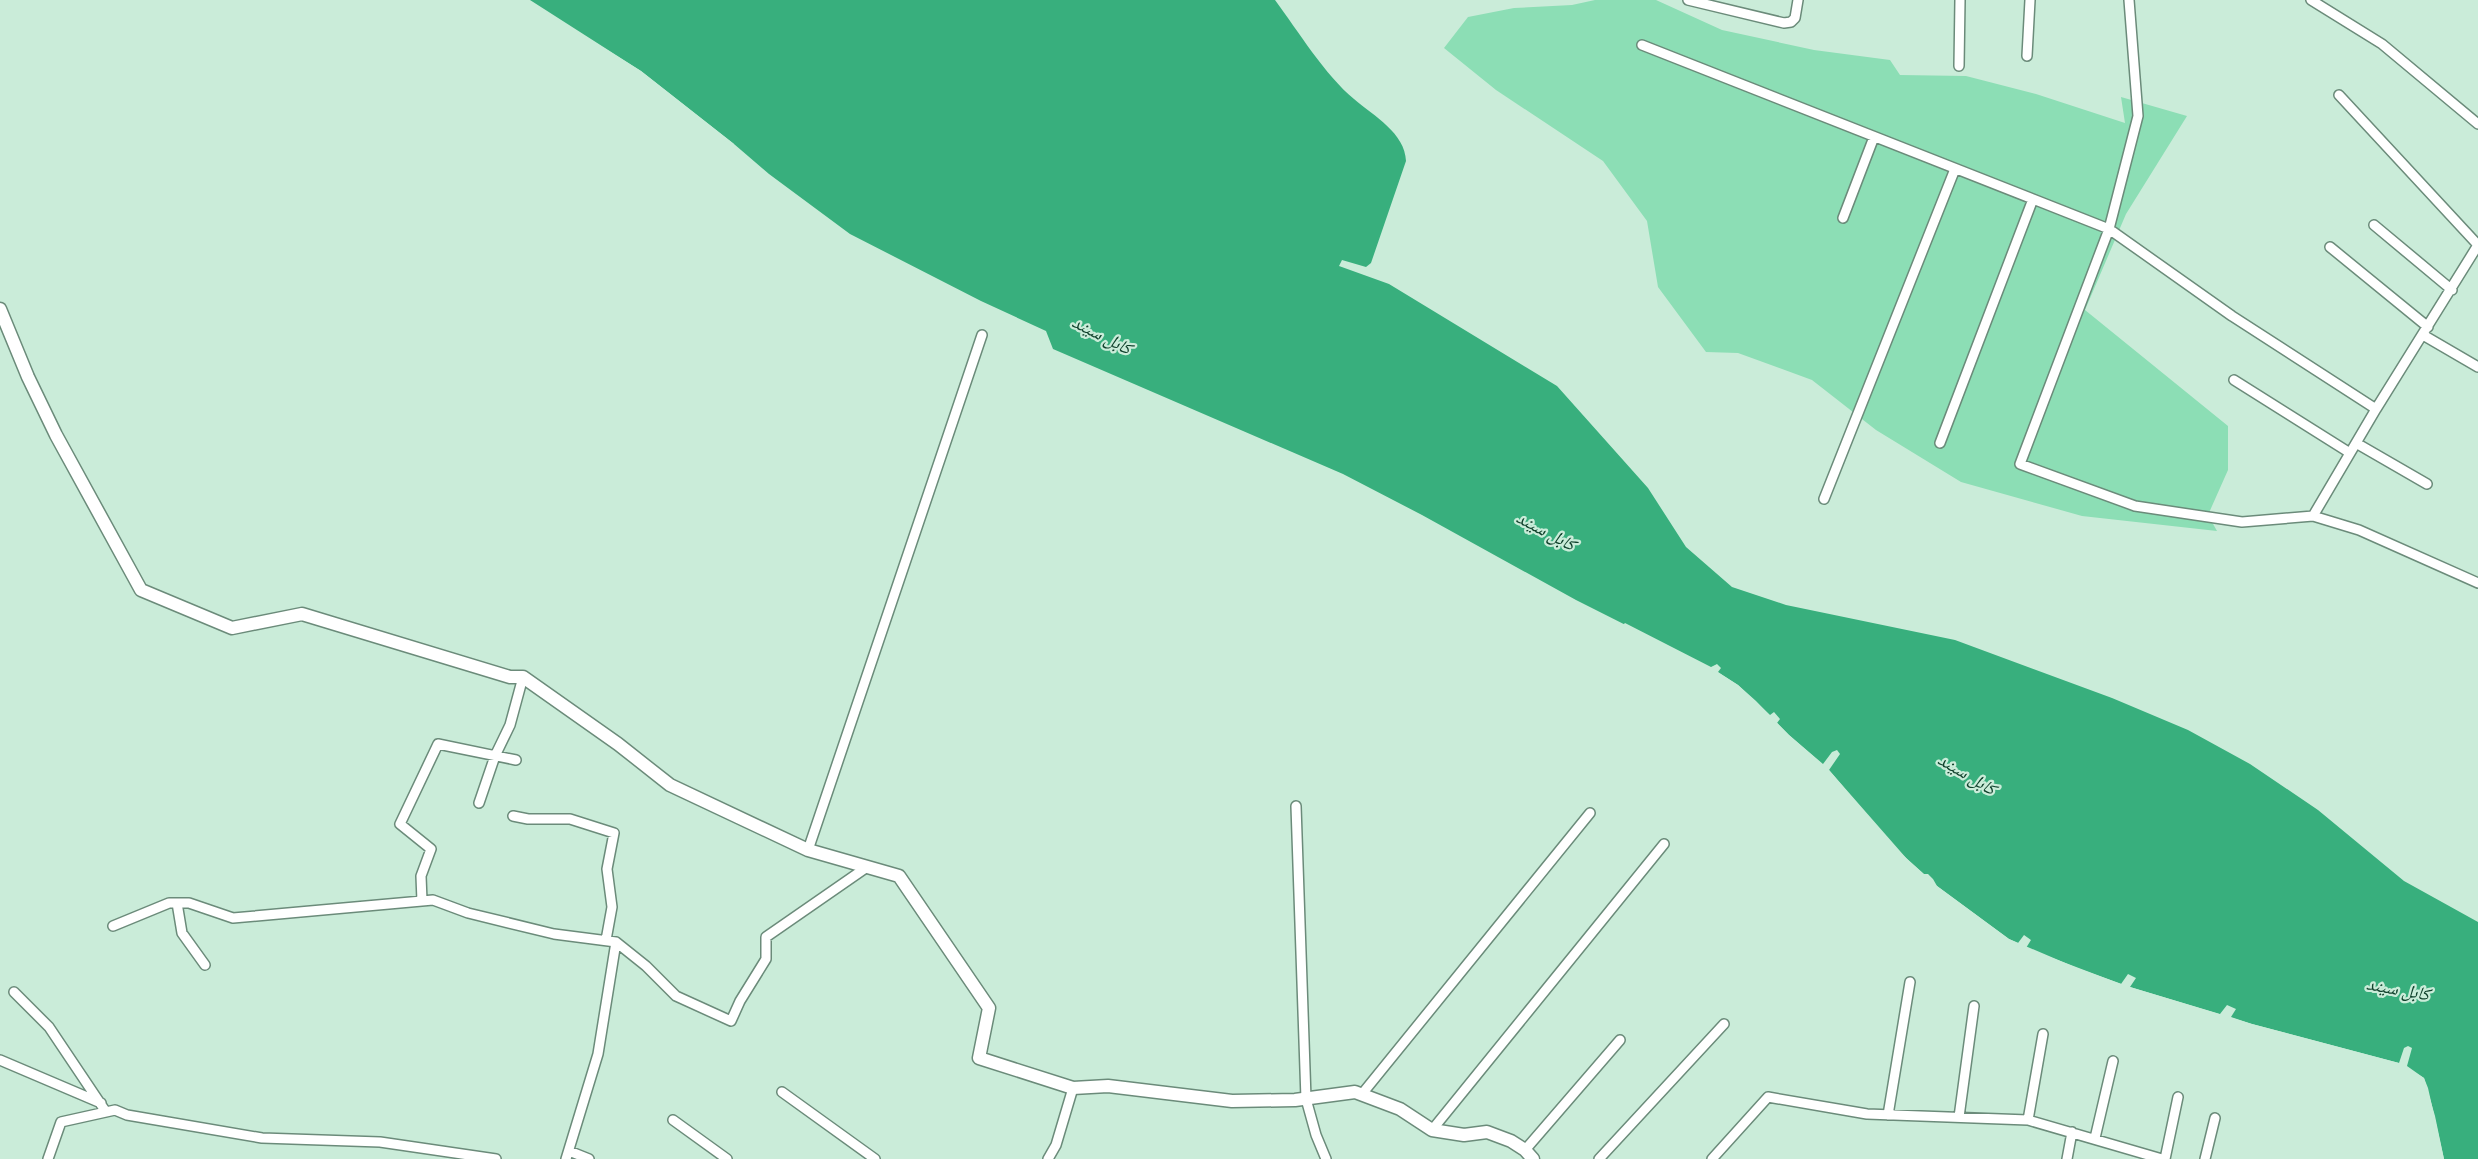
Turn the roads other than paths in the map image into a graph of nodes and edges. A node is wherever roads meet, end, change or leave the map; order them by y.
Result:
1 (1688, 0) edge
2 (1798, 0) edge
3 (1960, 0) edge
4 (2030, 0) edge
5 (2129, 0) edge
6 (2311, 0) edge
7 (1642, 45) dead end
8 (2027, 56) dead end
9 (1959, 66) dead end
10 (2339, 95) dead end
11 (2478, 124) edge
12 (1874, 136) junction
13 (1955, 168) junction
14 (2033, 199) junction
15 (1843, 218) dead end
16 (2374, 225) dead end
17 (2109, 229) junction
18 (2478, 245) edge
19 (2330, 247) dead end
20 (2452, 290) junction
21 (0, 309) edge
22 (2426, 331) junction
23 (982, 335) dead end
24 (2478, 367) edge
25 (2234, 380) dead end
26 (2376, 409) junction
27 (1940, 443) dead end
28 (2356, 443) junction
29 (2350, 453) junction
30 (2427, 484) dead end
31 (1824, 499) dead end
32 (2313, 516) junction
33 (2478, 583) edge
34 (523, 677) junction
35 (495, 756) junction
36 (516, 760) dead end
37 (479, 803) dead end
38 (1296, 806) dead end
39 (1590, 813) dead end
40 (513, 816) dead end
41 (1665, 844) dead end
42 (808, 850) junction
43 (867, 867) junction
44 (422, 901) junction
45 (177, 903) junction
46 (112, 926) dead end
47 (611, 941) junction
48 (205, 965) dead end
49 (1910, 982) dead end
50 (14, 992) dead end
51 (1974, 1006) dead end
52 (1724, 1024) dead end
53 (2043, 1034) dead end
54 (1620, 1040) dead end
55 (0, 1059) edge
56 (2113, 1061) dead end
57 (1073, 1088) junction
58 (782, 1092) dead end
59 (1362, 1094) junction
60 (2178, 1097) dead end
61 (1306, 1099) junction
62 (103, 1108) junction
63 (1888, 1115) junction
64 (1959, 1118) junction
65 (2215, 1118) dead end
66 (673, 1120) dead end
67 (2028, 1120) junction
68 (1432, 1130) junction
69 (2072, 1132) junction
70 (2095, 1138) junction
71 (568, 1155) edge
72 (1529, 1155) edge
73 (48, 1159) edge
74 (496, 1159) edge
75 (589, 1159) edge
76 (727, 1159) edge
77 (875, 1159) edge
78 (1048, 1159) edge
79 (1326, 1159) edge
80 (1599, 1159) edge
81 (1712, 1159) edge
82 (2067, 1159) edge
83 (2164, 1159) edge
84 (2205, 1159) edge

1 - 2 street
3 - 9 street
4 - 8 street
5 - 17 street
6 - 11 street
7 - 12 street
10 - 18 street
12 - 13 street
12 - 15 street
13 - 14 street
13 - 31 street
14 - 17 street
14 - 27 street
16 - 20 street
17 - 26 street
17 - 32 street
18 - 20 street
19 - 22 street
20 - 22 street
21 - 34 street
22 - 24 street
22 - 26 street
23 - 42 street
25 - 29 street
26 - 28 street
28 - 29 street
28 - 30 street
29 - 32 street
32 - 33 street
34 - 35 street
34 - 42 street
35 - 36 street
35 - 37 street
35 - 44 street
38 - 61 street
39 - 59 street
40 - 47 street
41 - 68 street
42 - 43 street
43 - 47 street
43 - 57 street
44 - 45 street
44 - 47 street
45 - 46 street
45 - 48 street
47 - 71 street
49 - 63 street
50 - 62 street
51 - 64 street
52 - 80 street
53 - 67 street
54 - 72 street
55 - 62 street
56 - 70 street
57 - 61 street
57 - 78 street
58 - 77 street
59 - 61 street
59 - 68 street
60 - 83 street
61 - 79 street
62 - 73 street
62 - 74 street
63 - 64 street
63 - 81 street
64 - 67 street
65 - 84 street
66 - 76 street
67 - 69 street
68 - 72 street
69 - 70 street
69 - 82 street
70 - 83 street
71 - 75 street

